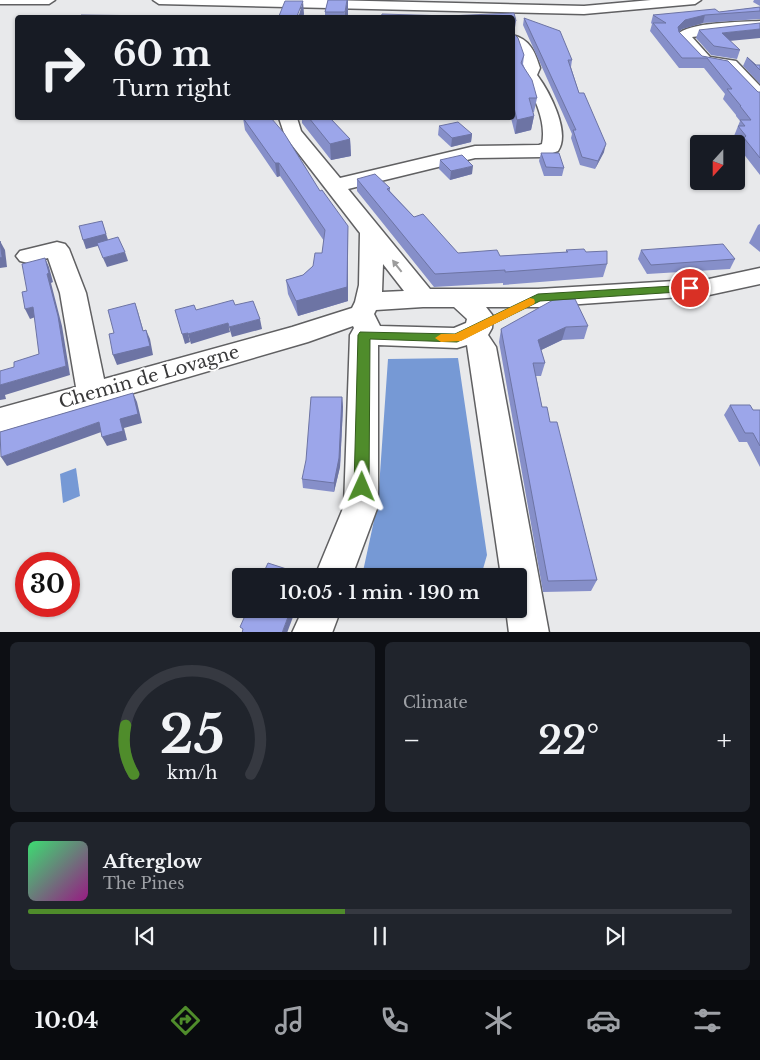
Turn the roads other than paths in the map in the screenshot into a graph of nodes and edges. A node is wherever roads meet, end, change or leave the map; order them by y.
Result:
1 (0, 0) edge
2 (49, 0) edge
3 (159, 0) edge
4 (695, 0) edge
5 (316, 11) edge
6 (760, 25) edge
7 (515, 39) edge
8 (760, 96) edge
9 (289, 120) edge
10 (334, 186) junction
11 (371, 233) junction
12 (28, 256) dead end
13 (756, 284) edge
14 (422, 298) junction
15 (460, 298) junction
16 (538, 298) junction
17 (366, 321) junction
18 (475, 330) junction
19 (92, 394) junction
20 (0, 420) edge
21 (337, 568) edge
22 (318, 618) edge
23 (312, 632) edge
24 (529, 632) edge

1 - 2 street
3 - 5 street
4 - 5 street
6 - 8 street
7 - 10 street
9 - 10 street
10 - 11 street
14 -> 11 street
11 - 17 street
12 - 19 street
13 - 16 street
14 - 15 street
14 - 17 street
15 - 16 street
15 - 18 street
16 - 18 street
17 - 18 street
17 - 19 street, Chemin de Lovagne
17 - 21 street
18 - 24 street
19 - 20 street, Chemin de Lovagne
22 - 23 street

